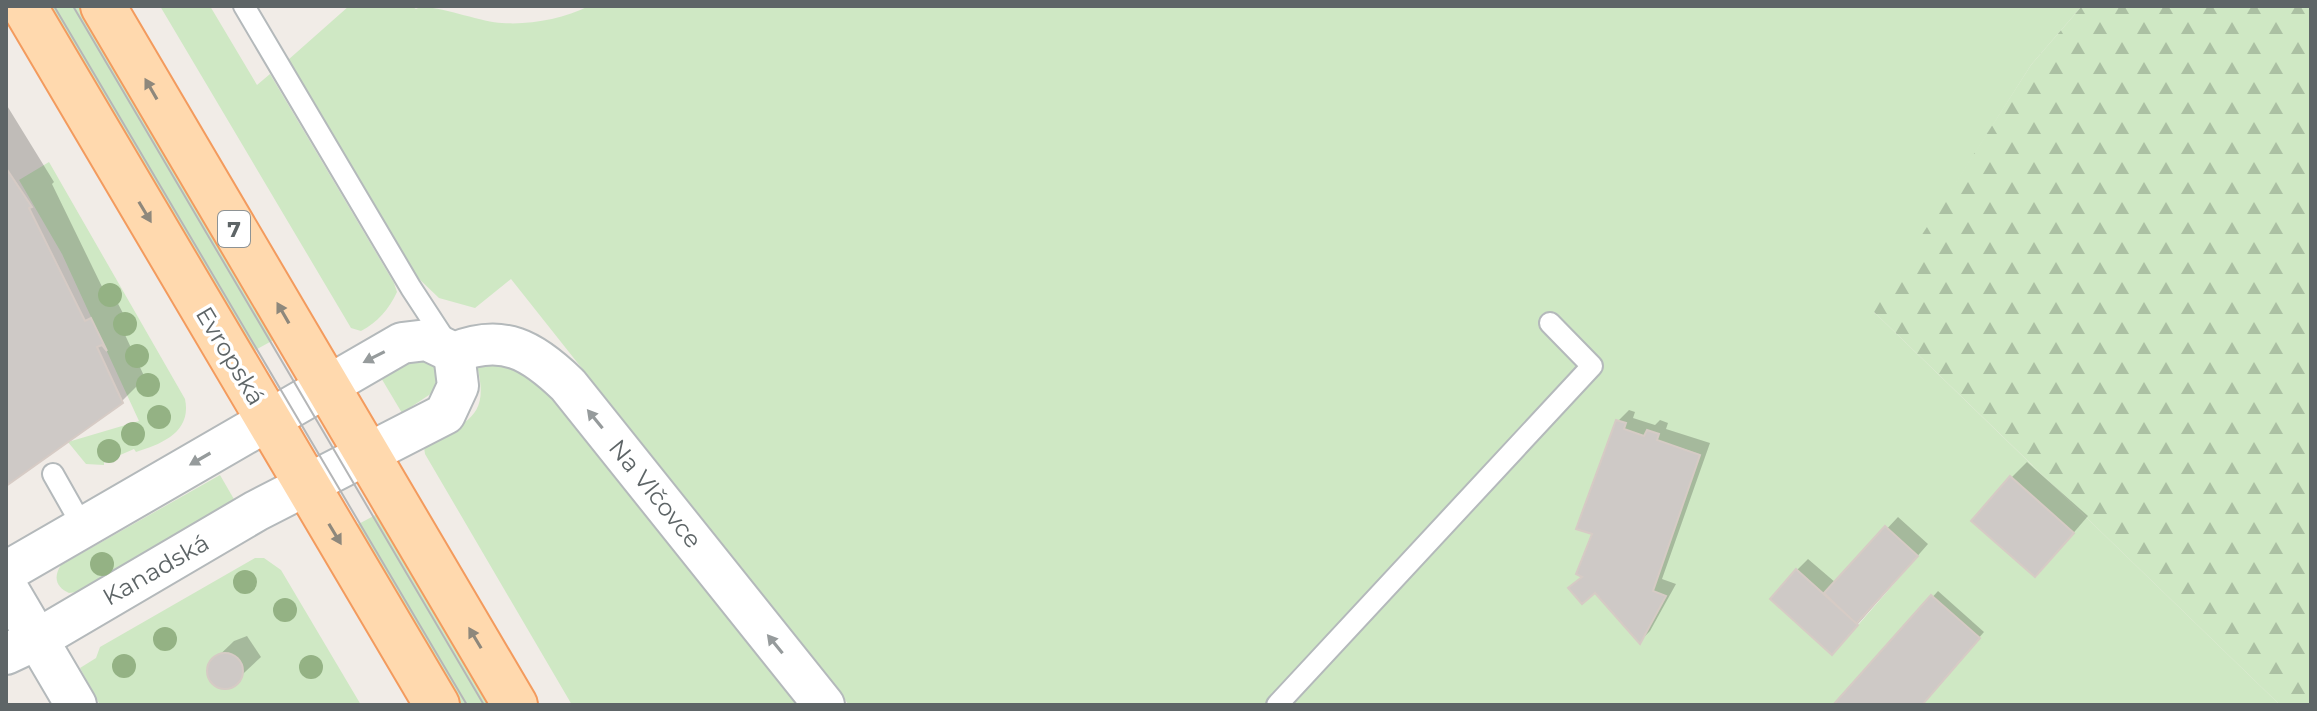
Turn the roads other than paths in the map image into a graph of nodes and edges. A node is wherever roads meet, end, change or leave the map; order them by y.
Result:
1 (24, 6) edge
2 (103, 6) edge
3 (244, 6) edge
4 (1550, 323) dead end
5 (454, 353) junction
6 (325, 385) junction
7 (267, 419) junction
8 (366, 453) junction
9 (53, 474) dead end
10 (307, 486) junction
11 (83, 527) junction
12 (6, 572) edge
13 (6, 586) edge
14 (22, 646) edge
15 (76, 705) edge
16 (437, 705) edge
17 (515, 705) edge
18 (824, 705) edge
19 (1277, 705) edge

1 -> 7 main road, Evropská
6 -> 2 main road, 7
3 - 5 lane
4 - 19 lane
5 -> 6 street
5 - 8 street
18 -> 5 street, Na Vlčovce
6 - 7 street
6 - 8 main road, 7
7 - 10 main road, Evropská
7 -> 11 street
8 - 10 street, Kanadská
17 -> 8 main road, 7
9 - 11 lane
10 - 14 street, Kanadská
10 -> 16 main road, Evropská
11 - 12 street
13 - 14 street
14 - 15 street

